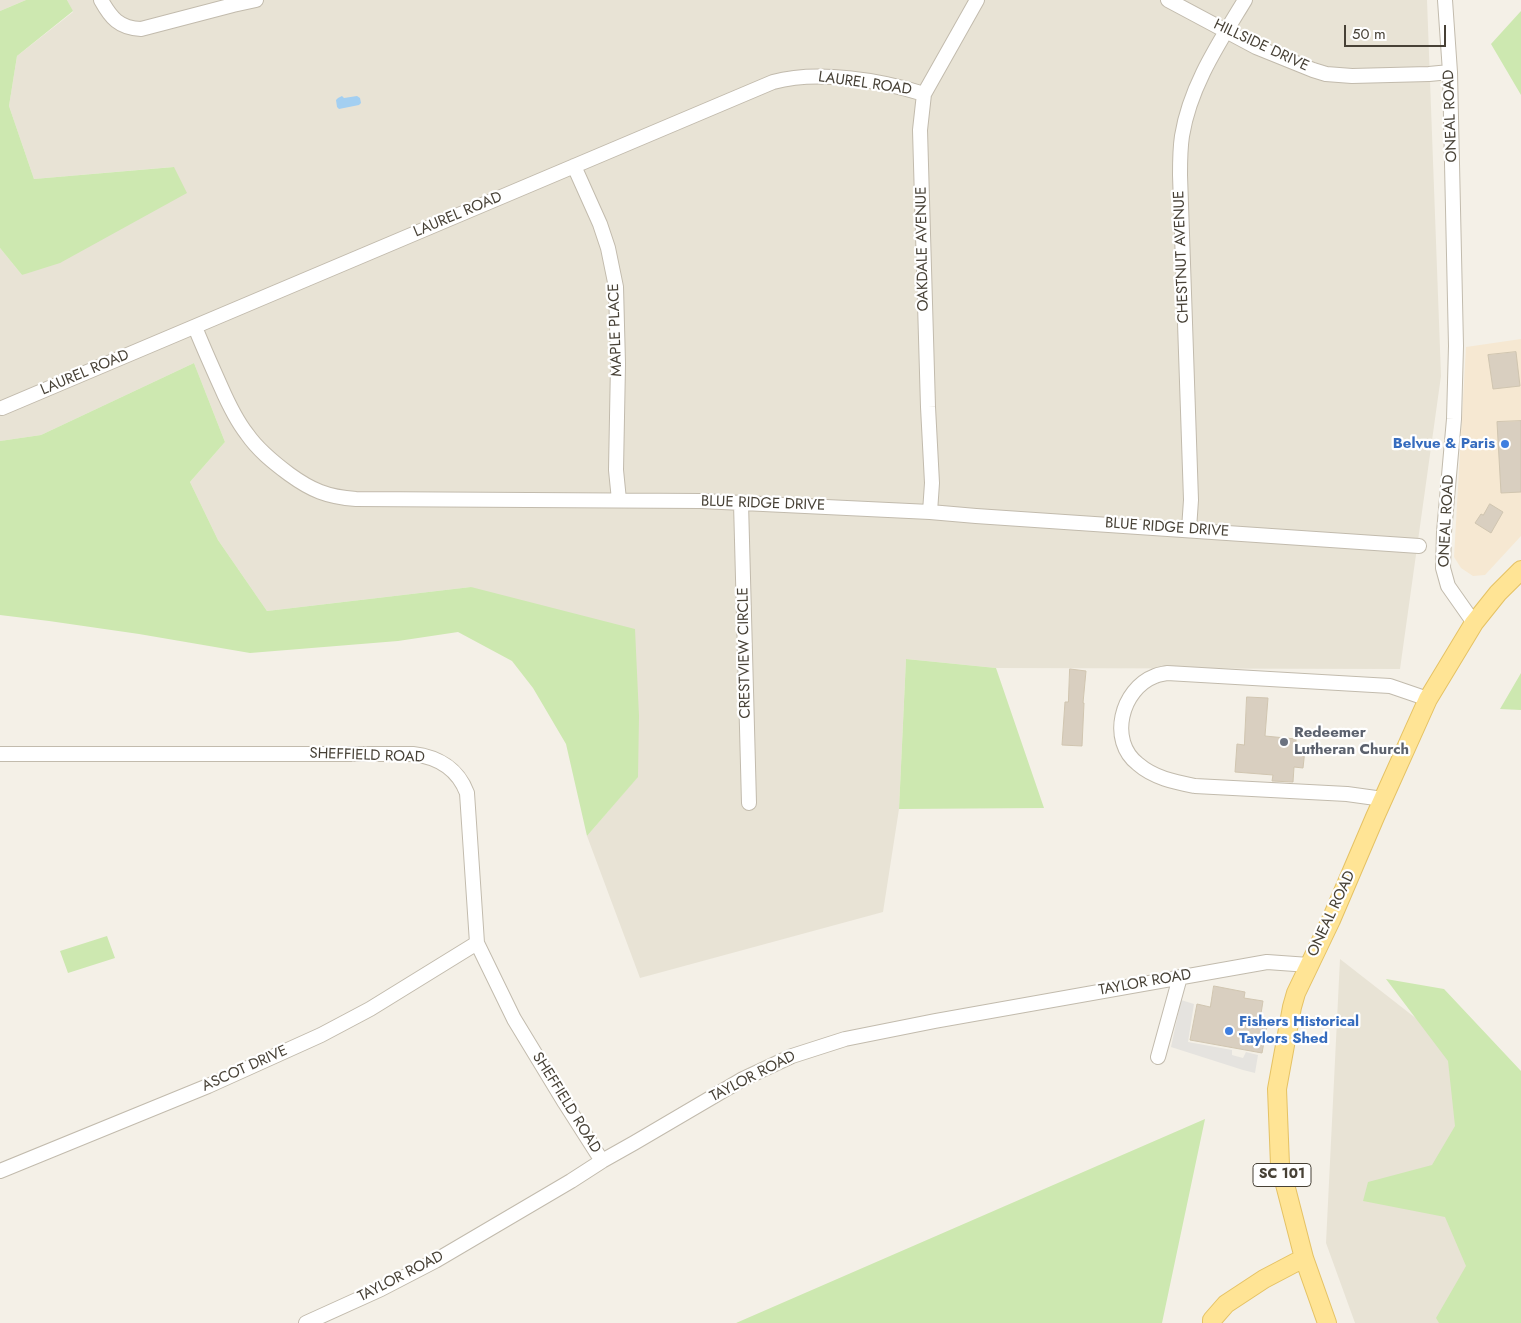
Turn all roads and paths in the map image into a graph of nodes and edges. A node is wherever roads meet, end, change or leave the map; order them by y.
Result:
1 (101, 0) edge
2 (256, 0) edge
3 (977, 0) edge
4 (1168, 0) edge
5 (1245, 0) edge
6 (1445, 0) edge
7 (1226, 31) junction
8 (1450, 72) junction
9 (924, 94) junction
10 (574, 166) junction
11 (195, 327) junction
12 (2, 408) dead end
13 (619, 500) junction
14 (741, 503) junction
15 (930, 512) junction
16 (1190, 529) junction
17 (1419, 546) dead end
18 (1521, 570) edge
19 (1474, 623) junction
20 (1428, 699) junction
21 (0, 754) edge
22 (1383, 799) junction
23 (749, 803) dead end
24 (477, 943) junction
25 (1309, 965) junction
26 (1180, 977) junction
27 (1158, 1057) dead end
28 (602, 1161) junction
29 (0, 1171) edge
30 (1304, 1258) junction
31 (306, 1323) edge
32 (1212, 1323) edge
33 (1327, 1323) edge

1 - 2 street
3 - 9 street, OAKDALE AVENUE
4 - 7 street, HILLSIDE DRIVE
5 - 7 street, CHESTNUT AVENUE
6 - 8 street, ONEAL ROAD
7 - 8 street, HILLSIDE DRIVE
7 - 16 street, CHESTNUT AVENUE
8 - 19 street, ONEAL ROAD
9 - 10 street, LAUREL ROAD
9 - 15 street, OAKDALE AVENUE
10 - 11 street, LAUREL ROAD
10 - 13 street, MAPLE PLACE
11 - 12 street, LAUREL ROAD
11 - 13 street, BLUE RIDGE DRIVE
13 - 14 street, BLUE RIDGE DRIVE
14 - 15 street, BLUE RIDGE DRIVE
14 - 23 street, CRESTVIEW CIRCLE
15 - 16 street, BLUE RIDGE DRIVE
16 - 17 street, BLUE RIDGE DRIVE
18 - 19 main road, SC 101
19 - 20 main road, ONEAL ROAD / SC 101
20 - 22 main road, ONEAL ROAD / SC 101
20 - 22 street
21 - 24 street, SHEFFIELD ROAD
22 - 25 main road, ONEAL ROAD / SC 101
24 - 28 street, SHEFFIELD ROAD
24 - 29 street, ASCOT DRIVE
25 - 26 street, TAYLOR ROAD
25 - 30 main road, SC 101
26 - 27 street
26 - 28 street, TAYLOR ROAD
28 - 31 street, TAYLOR ROAD
30 - 32 main road
30 - 33 main road

